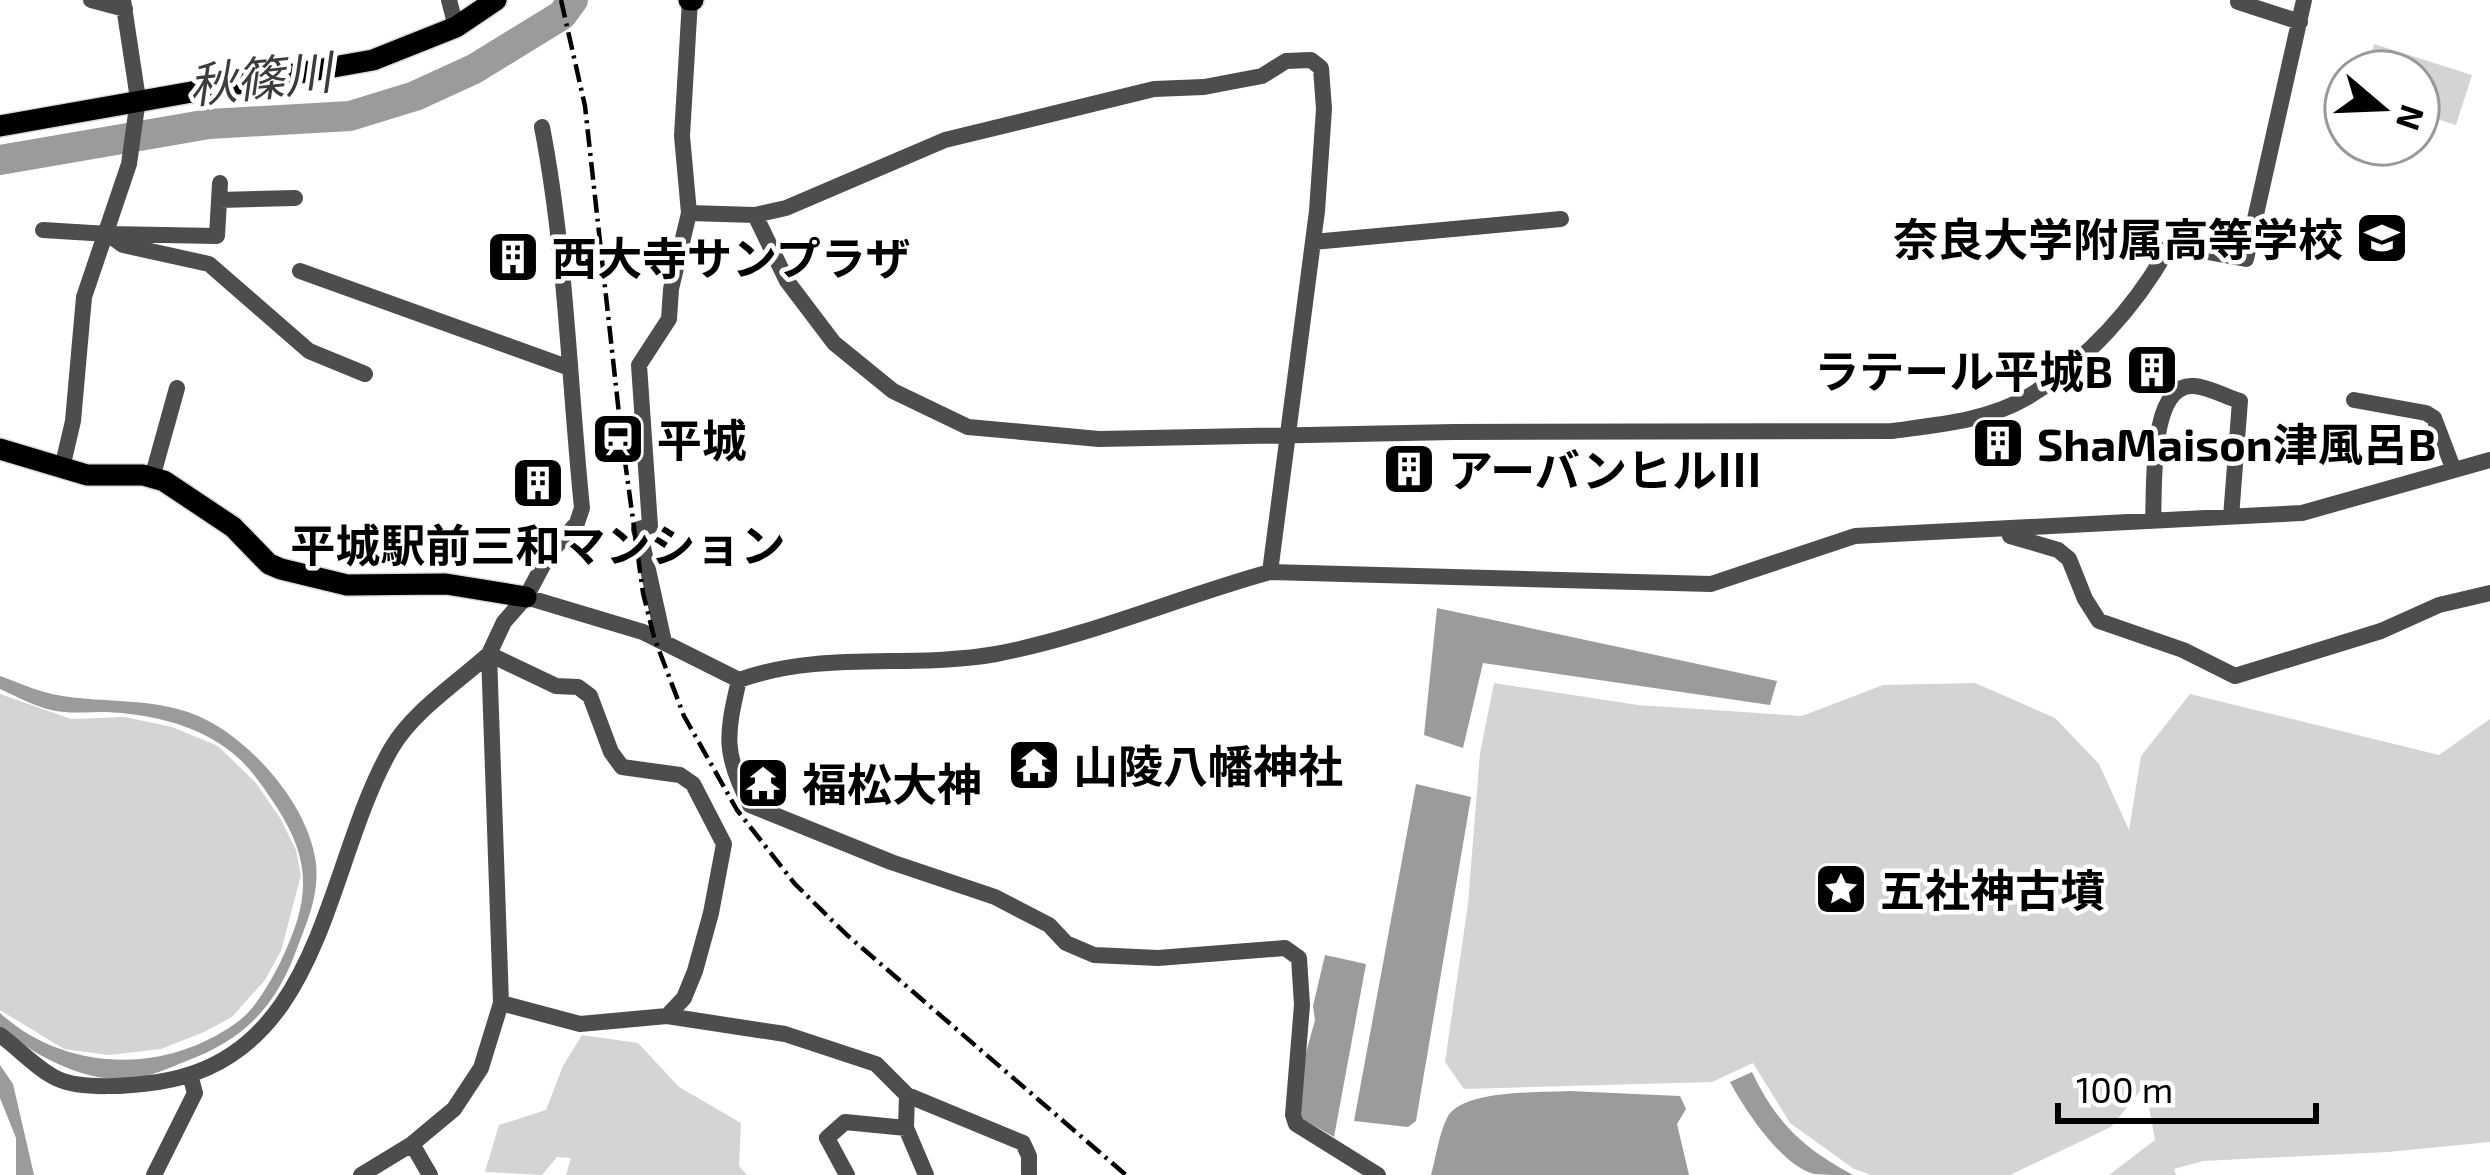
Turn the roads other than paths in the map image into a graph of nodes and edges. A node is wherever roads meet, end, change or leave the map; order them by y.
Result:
1 (92, 0) edge
2 (449, 0) edge
3 (496, 0) edge
4 (691, 0) edge
5 (2304, 0) edge
6 (2238, 2) edge
7 (124, 4) edge
8 (2300, 22) junction
9 (456, 27) junction
10 (137, 104) junction
11 (0, 126) edge
12 (542, 127) dead end
13 (296, 198) dead end
14 (689, 214) junction
15 (755, 215) junction
16 (1561, 219) dead end
17 (43, 230) dead end
18 (108, 233) junction
19 (1313, 242) junction
20 (300, 271) dead end
21 (567, 367) junction
22 (365, 374) dead end
23 (176, 388) dead end
24 (2354, 400) dead end
25 (1289, 436) junction
26 (0, 449) edge
27 (2490, 460) edge
28 (62, 468) junction
29 (2453, 468) junction
30 (152, 478) junction
31 (2230, 517) junction
32 (2153, 521) junction
33 (2012, 528) junction
34 (1270, 572) junction
35 (2490, 593) edge
36 (526, 597) junction
37 (664, 642) junction
38 (489, 654) junction
39 (740, 680) junction
40 (501, 1003) junction
41 (667, 1016) junction
42 (0, 1035) edge
43 (190, 1075) junction
44 (907, 1095) junction
45 (906, 1128) junction
46 (412, 1144) junction
47 (154, 1175) edge
48 (361, 1175) edge
49 (430, 1175) edge
50 (847, 1175) edge
51 (926, 1175) edge
52 (1028, 1175) edge
53 (1378, 1175) edge

1 - 7 street
2 - 9 street
3 - 9 main road
4 - 14 street
5 - 8 street
6 - 8 street
7 - 10 street
8 - 25 street
9 - 10 main road
10 - 11 main road
10 - 18 street
12 - 21 street
13 - 18 street
14 - 15 street
14 - 37 street
15 - 19 street
15 - 25 street
16 - 19 street
17 - 18 street
18 - 22 street
18 - 28 street
19 - 25 street
20 - 21 street
21 - 36 street
23 - 30 street
24 - 29 street
25 - 34 street
26 - 28 main road
27 - 29 street
28 - 30 main road
29 - 31 street
30 - 36 main road
31 - 32 street
31 - 32 street
32 - 33 street
33 - 34 street
33 - 35 street
34 - 39 street
36 - 37 street
36 - 38 street
37 - 39 street
38 - 40 street
38 - 41 street
38 - 43 street
39 - 53 street
40 - 41 street
40 - 46 street
41 - 44 street
42 - 43 street
43 - 47 street
44 - 45 street
44 - 52 street
45 - 50 street
45 - 51 street
46 - 48 street
46 - 49 street

